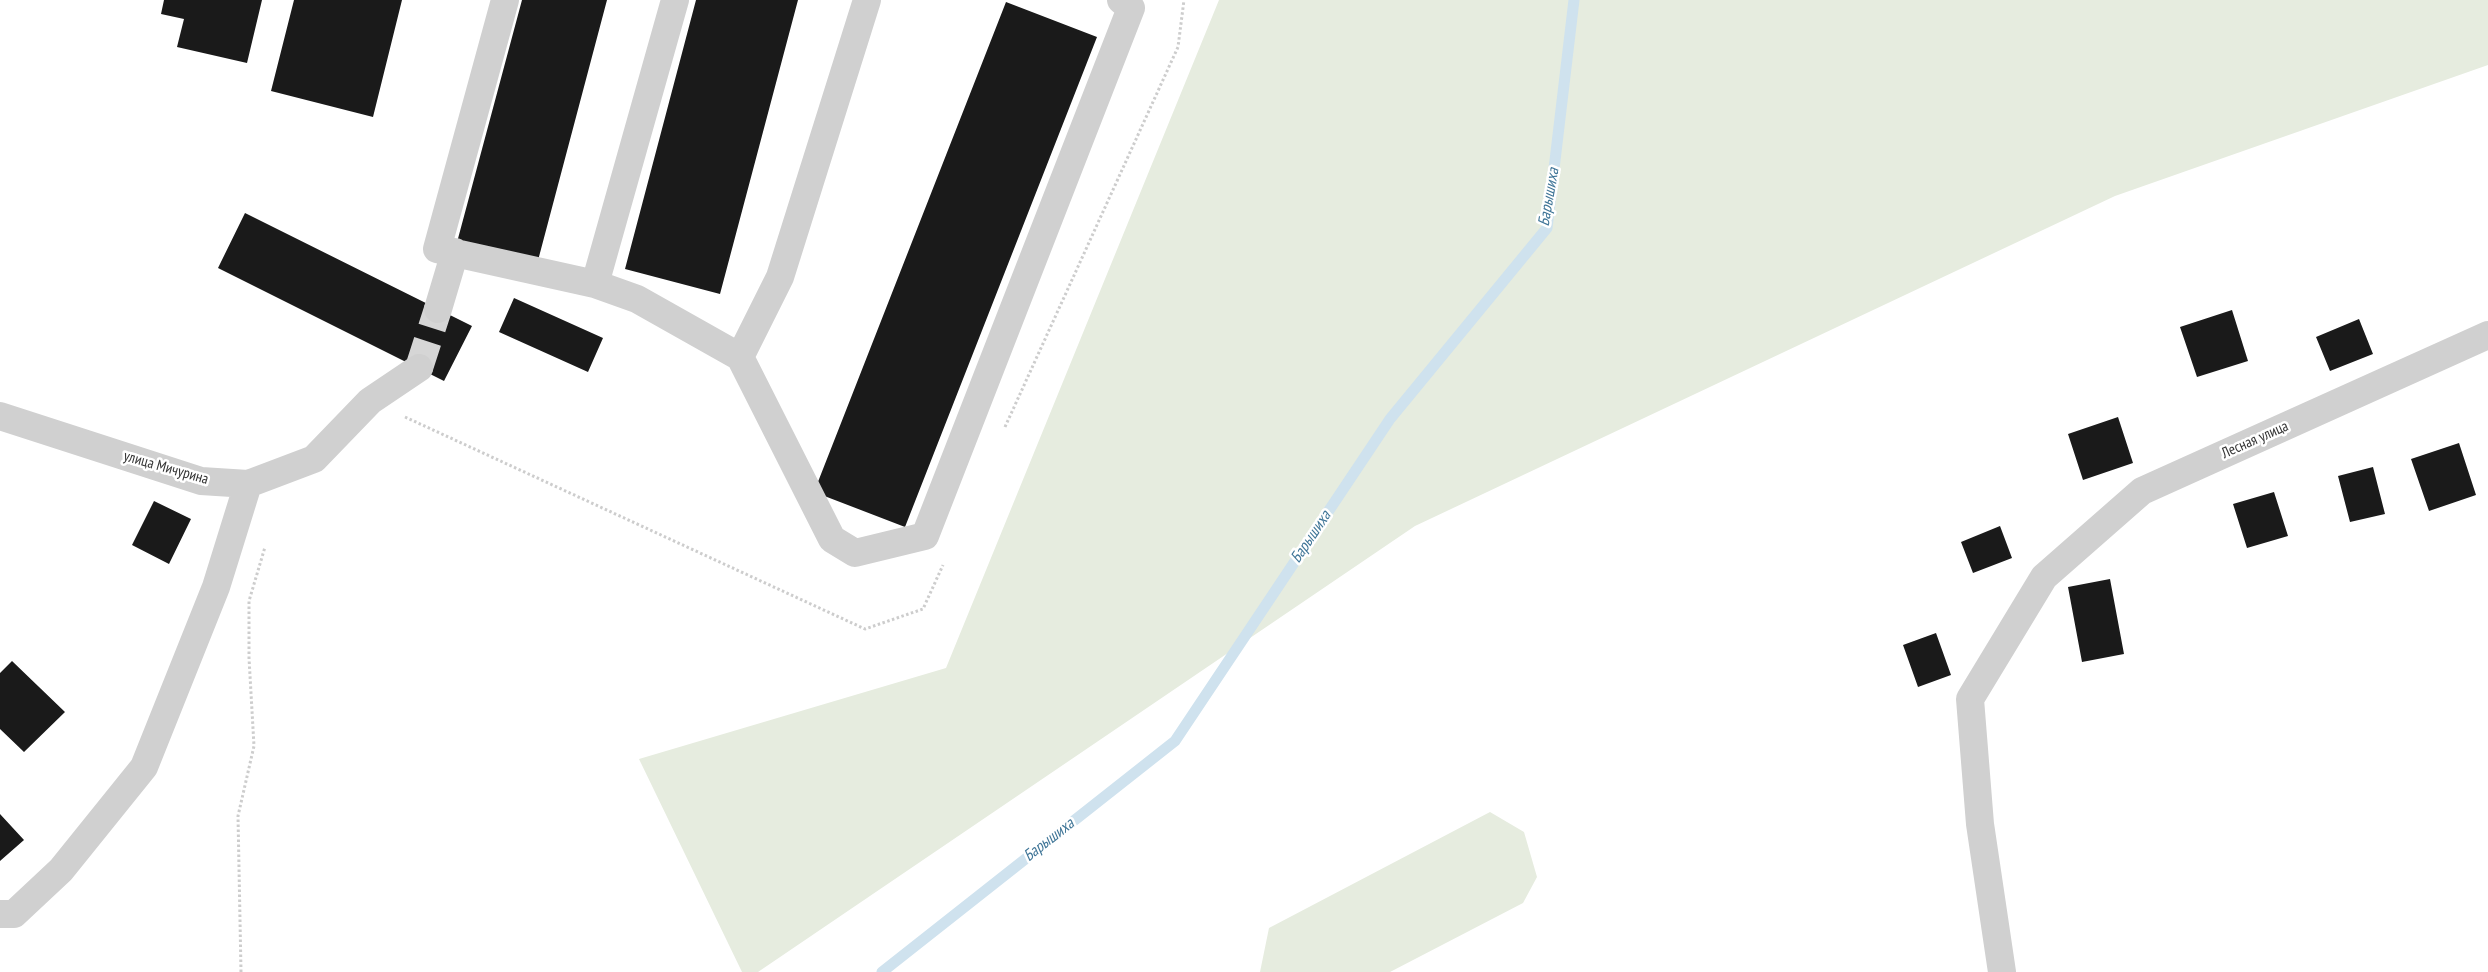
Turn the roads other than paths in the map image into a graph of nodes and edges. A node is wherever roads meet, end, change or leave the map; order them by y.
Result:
1 (505, 0) edge
2 (675, 0) edge
3 (867, 0) edge
4 (1121, 0) edge
5 (455, 252) junction
6 (595, 284) junction
7 (438, 309) tunnel mouth
8 (2488, 335) edge
9 (740, 357) junction
10 (419, 368) tunnel mouth
11 (0, 416) edge
12 (248, 484) junction
13 (0, 914) edge
14 (2002, 972) edge

1 - 5 street
2 - 6 street
3 - 9 street
4 - 9 street
5 - 6 street
5 - 7 street
6 - 9 street
8 - 14 street, Лесная улица
10 - 12 street, улица Мичурина
11 - 12 street, улица Мичурина
12 - 13 street

